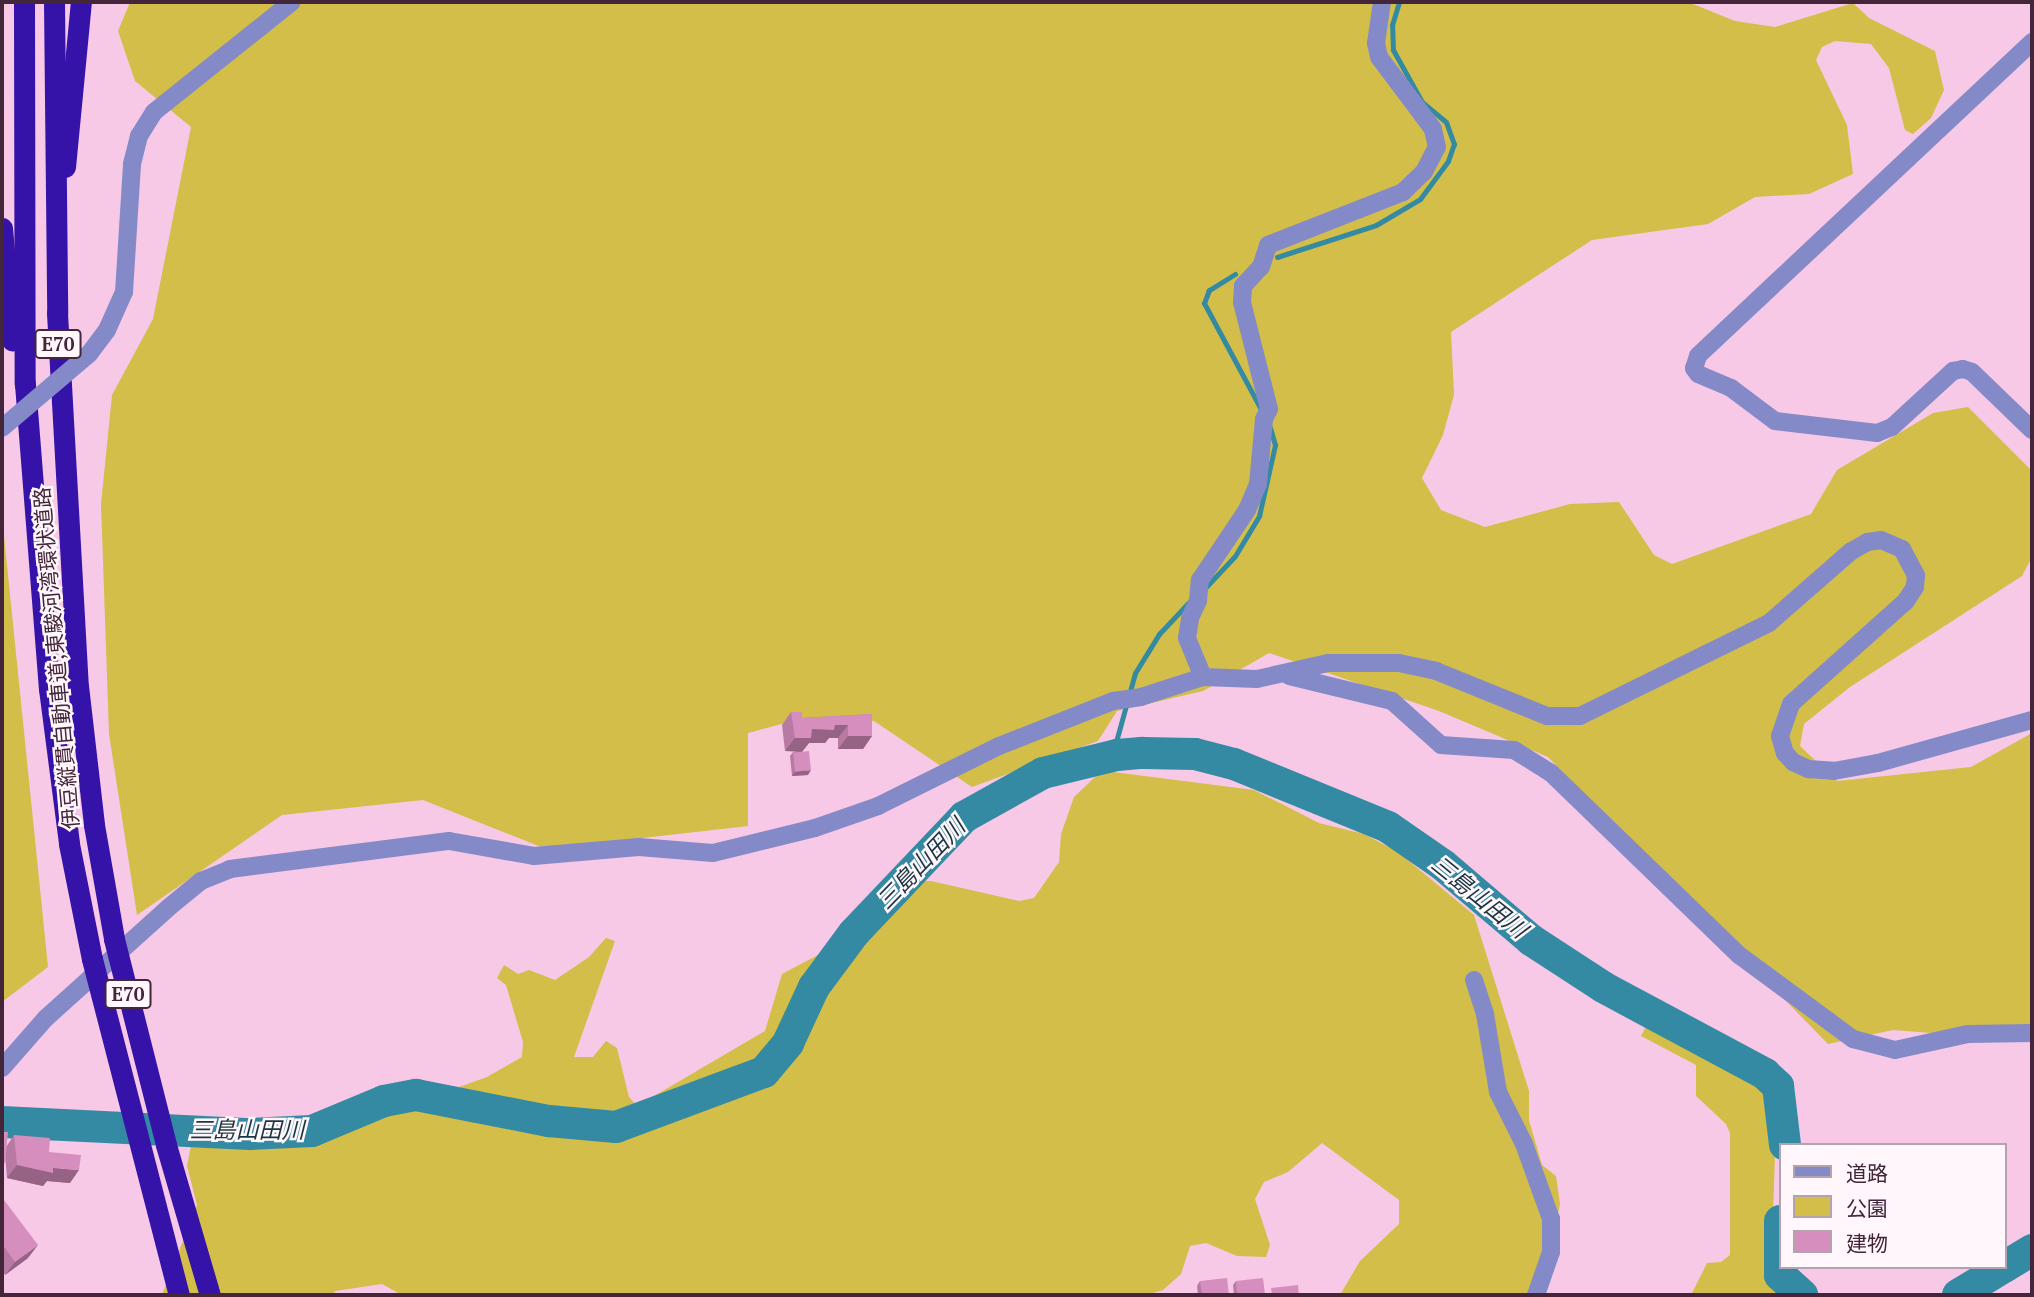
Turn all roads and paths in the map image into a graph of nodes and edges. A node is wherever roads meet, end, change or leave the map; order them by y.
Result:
1 (24, 2) edge
2 (54, 2) edge
3 (81, 2) edge
4 (292, 2) edge
5 (1382, 2) edge
6 (2032, 42) edge
7 (2, 228) edge
8 (57, 313) junction
9 (2, 428) edge
10 (2032, 430) edge
11 (38, 569) junction
12 (1285, 675) junction
13 (1203, 677) junction
14 (2032, 720) edge
15 (1474, 980) dead end
16 (2032, 1033) edge
17 (2, 1068) edge
18 (179, 1295) edge
19 (210, 1295) edge
20 (1536, 1295) edge

1 - 11 highway, 伊豆縦貫自動車道;東駿河湾環状道路 / E70
2 - 8 highway, 伊豆縦貫自動車道;東駿河湾環状道路 / E70
3 - 8 highway
4 - 9 street, bridge
5 - 13 street
6 - 10 street
7 - 11 highway
8 - 19 highway, 伊豆縦貫自動車道;東駿河湾環状道路 / E70, bridge
11 - 18 highway, 伊豆縦貫自動車道;東駿河湾環状道路 / E70, bridge
12 - 13 street
12 - 14 street
12 - 16 street
13 - 17 street
15 - 20 street

